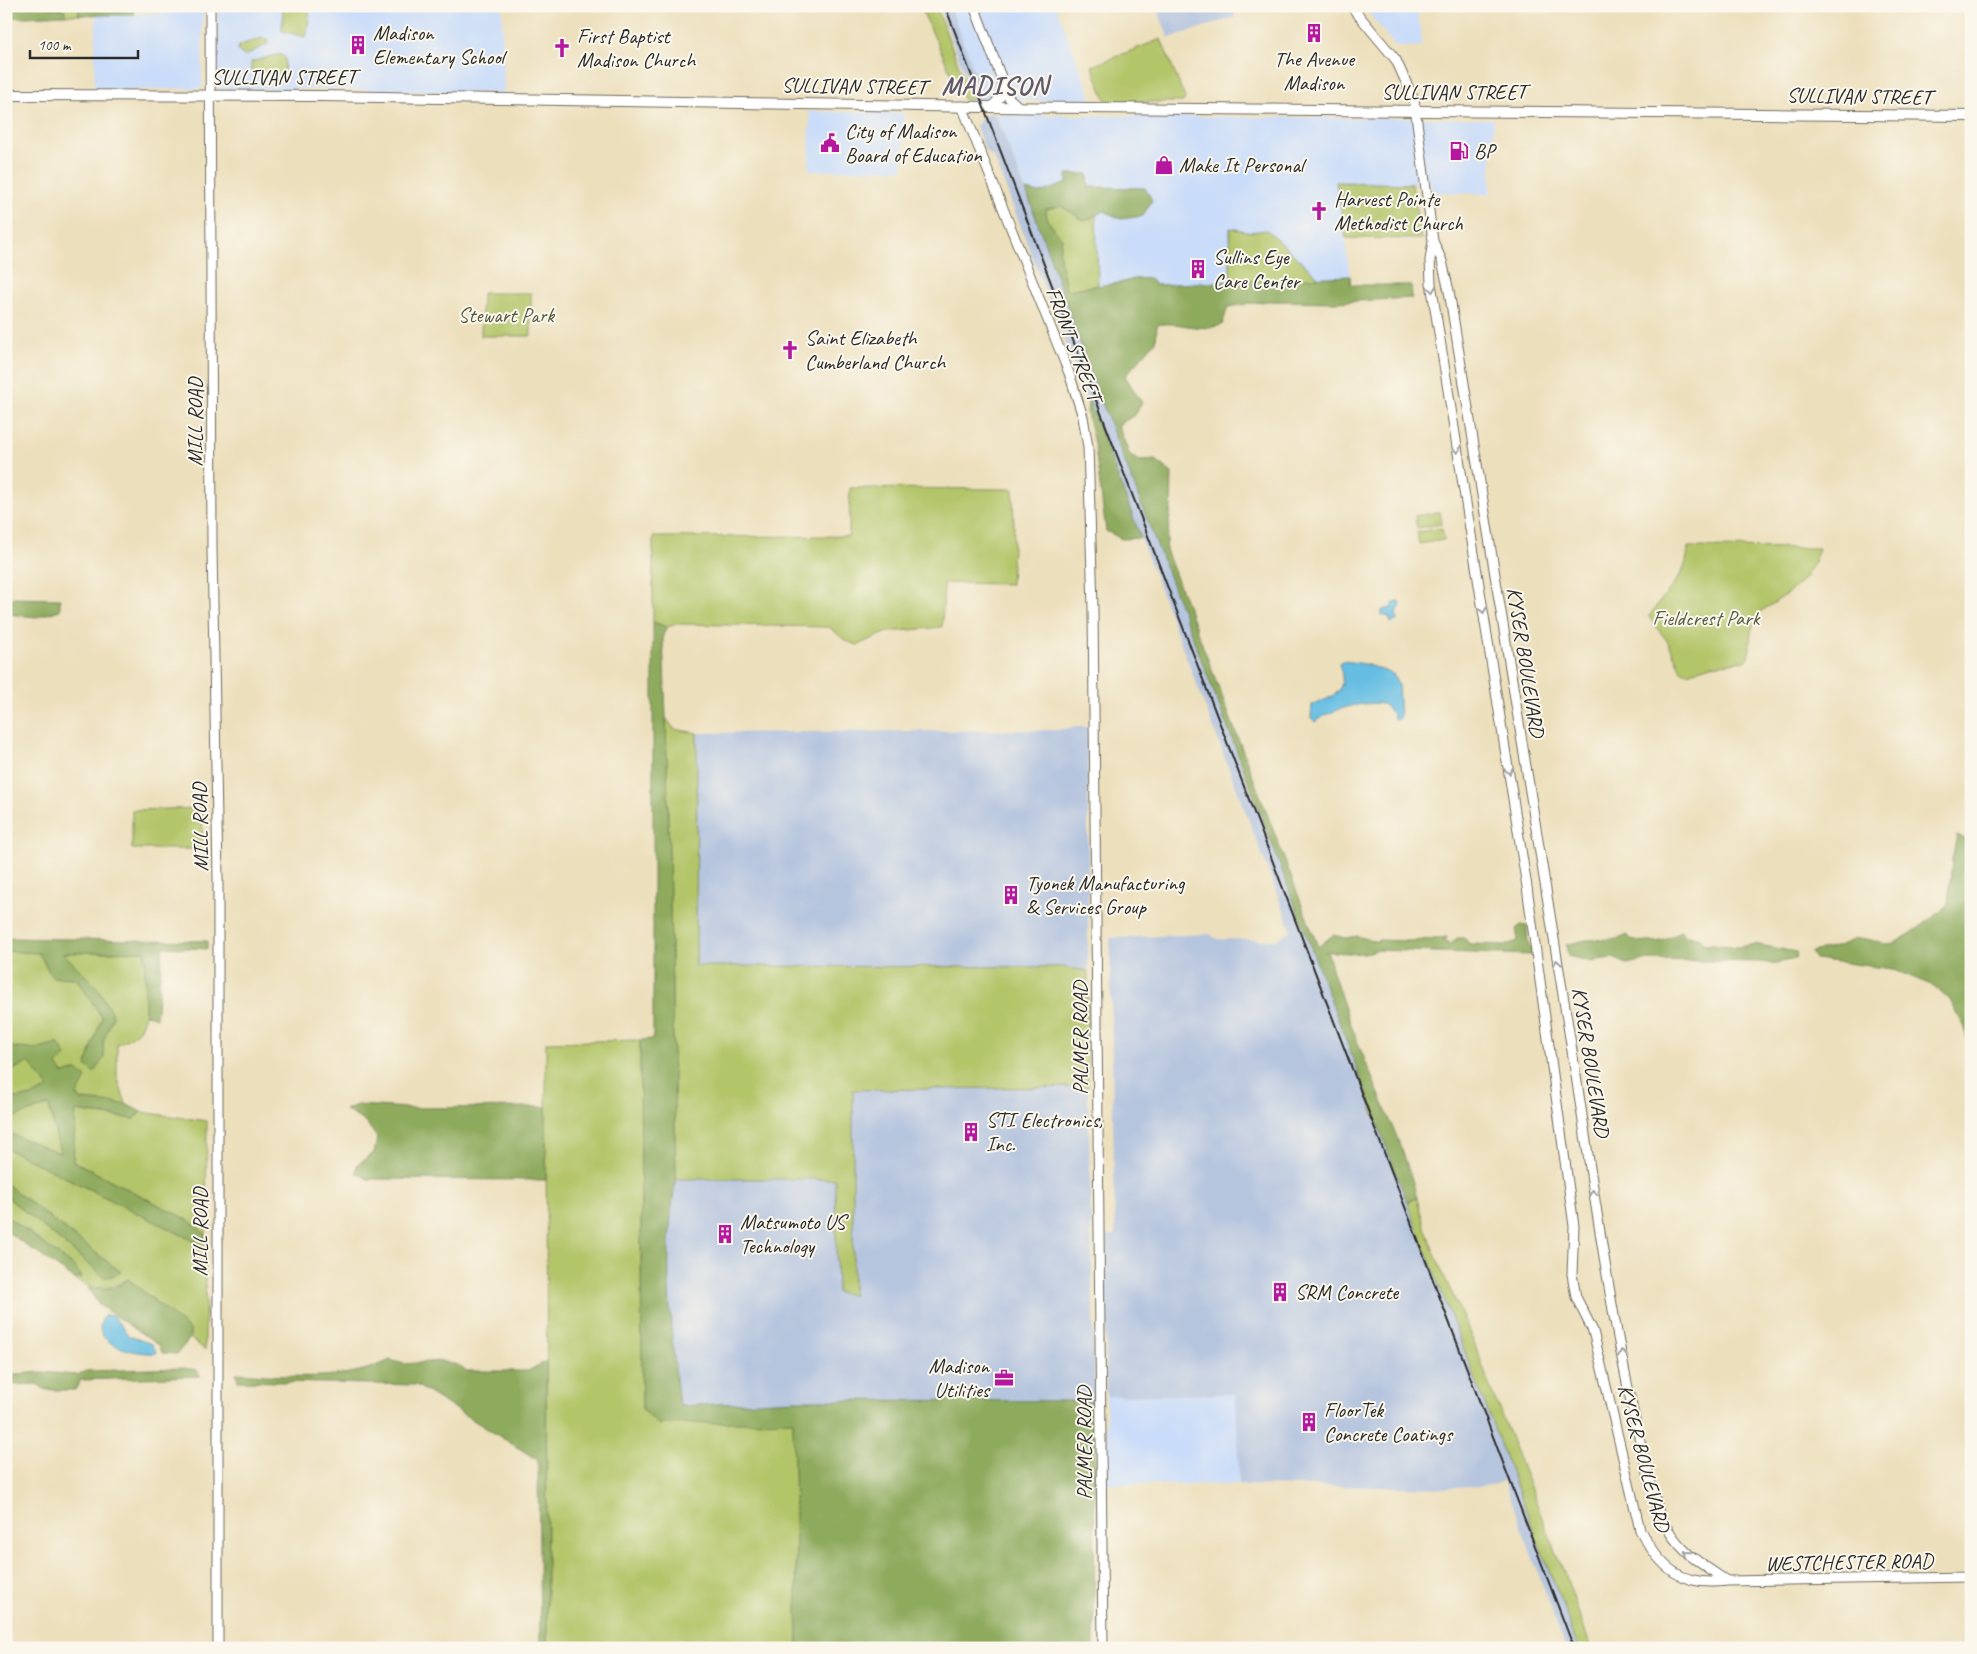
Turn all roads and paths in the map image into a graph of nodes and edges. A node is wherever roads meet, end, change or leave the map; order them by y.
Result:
1 (210, 6) edge
2 (974, 6) edge
3 (1351, 6) edge
4 (1002, 82) junction
5 (6, 95) edge
6 (211, 96) junction
7 (962, 106) junction
8 (1018, 106) junction
9 (992, 107) junction
10 (1415, 111) junction
11 (1971, 116) edge
12 (1433, 241) junction
13 (1094, 607) joint
14 (1971, 1577) edge
15 (1727, 1581) junction
16 (218, 1648) edge
17 (1103, 1648) edge

1 - 6 street, MILL ROAD
2 - 4 street
3 - 10 street, KYSER BOULEVARD
4 - 8 street
4 - 9 street
5 - 6 main road, SULLIVAN STREET
6 - 7 main road, SULLIVAN STREET
6 - 16 street, MILL ROAD
7 - 9 main road, SULLIVAN STREET
7 - 13 street, FRONT STREET
8 - 9 main road, SULLIVAN STREET
8 - 10 main road, SULLIVAN STREET
10 - 11 main road, SULLIVAN STREET
10 - 12 street, KYSER BOULEVARD
15 -> 12 street, KYSER BOULEVARD
12 -> 15 street, KYSER BOULEVARD
13 - 17 street, PALMER ROAD
14 - 15 street, WESTCHESTER ROAD

